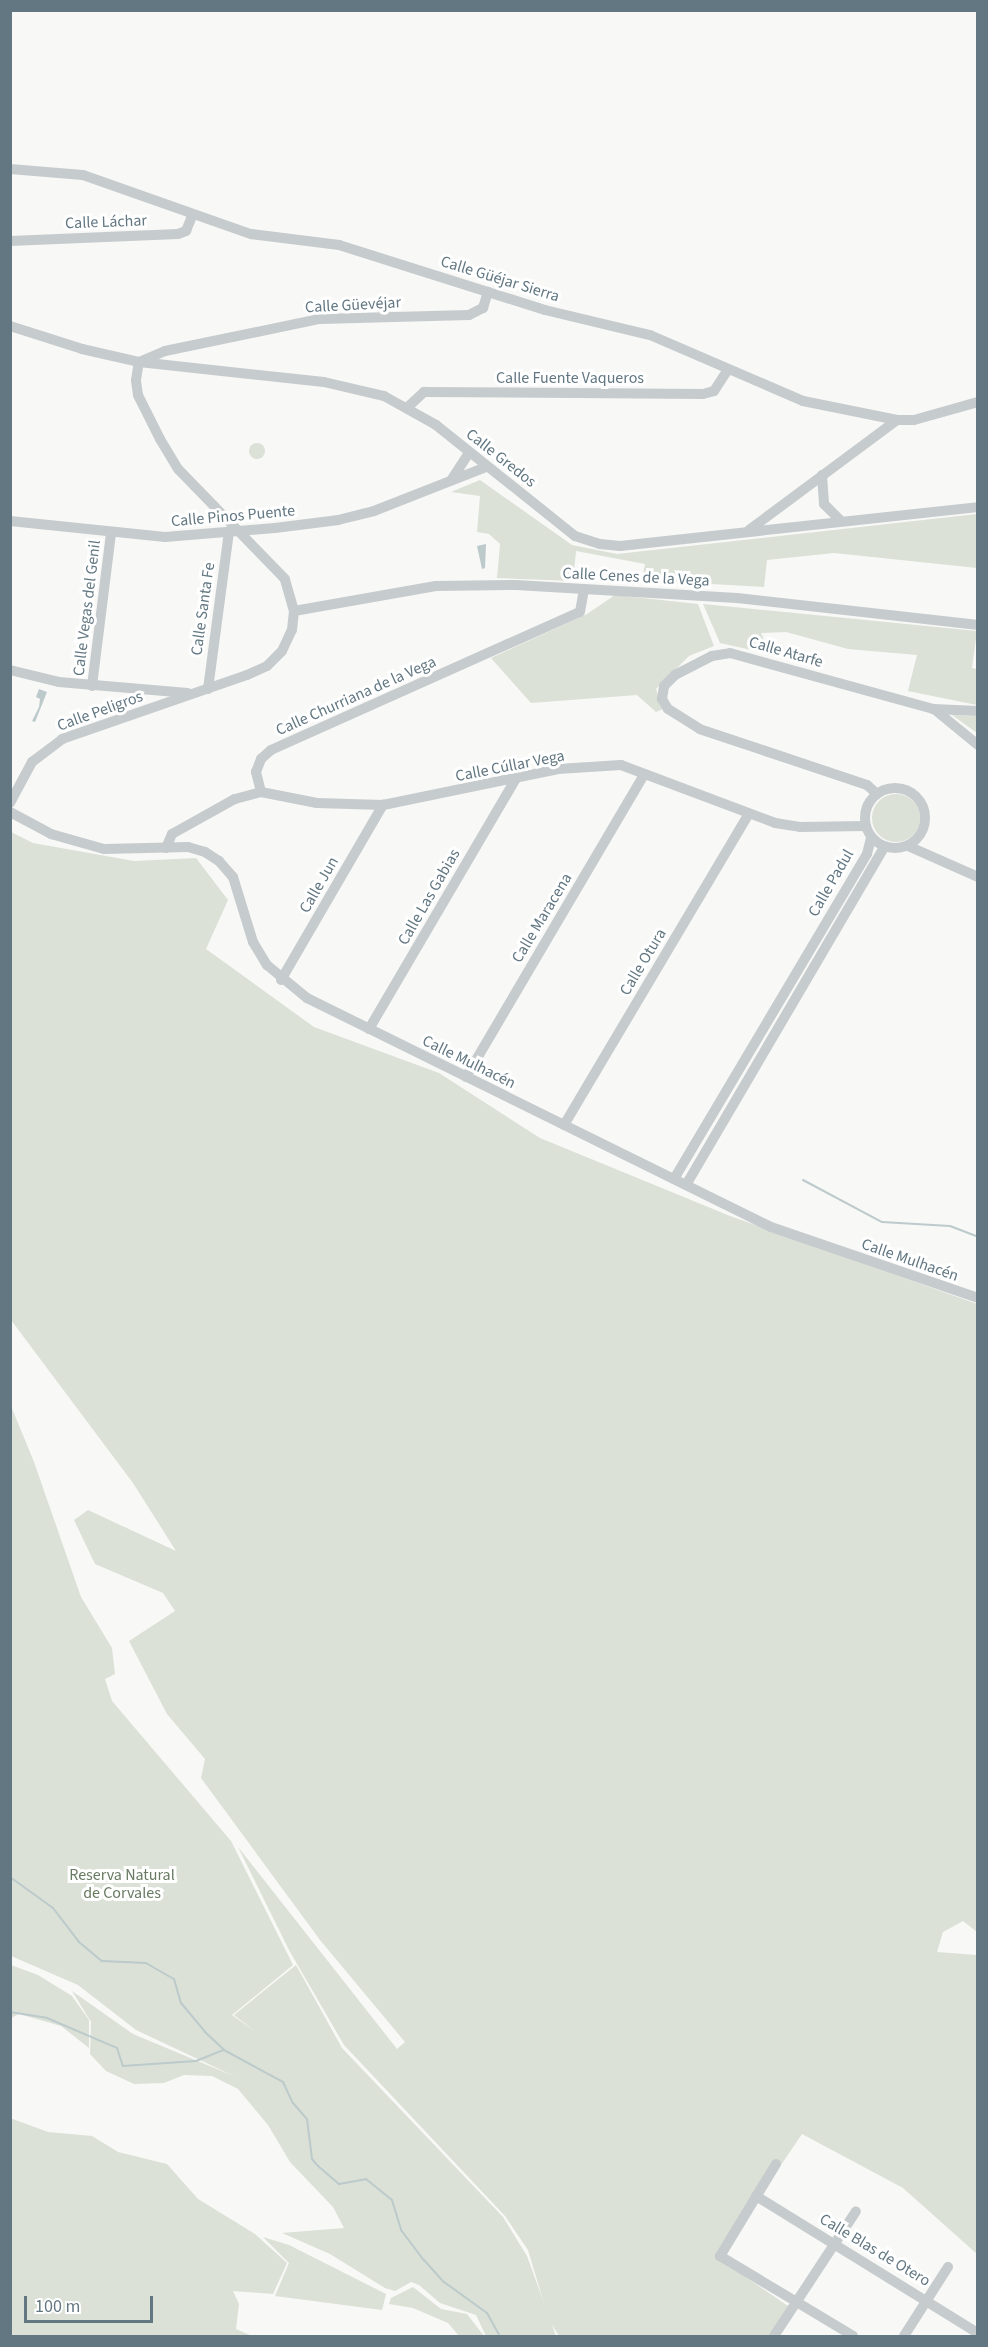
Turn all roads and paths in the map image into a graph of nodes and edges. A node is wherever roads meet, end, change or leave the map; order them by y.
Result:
1 (10, 169) edge
2 (192, 216) junction
3 (10, 241) edge
4 (488, 292) junction
5 (10, 326) edge
6 (139, 362) junction
7 (727, 371) junction
8 (978, 402) edge
9 (409, 406) junction
10 (897, 420) junction
11 (469, 453) junction
12 (486, 466) junction
13 (822, 475) junction
14 (452, 479) junction
15 (978, 507) edge
16 (10, 520) edge
17 (840, 520) junction
18 (749, 530) junction
19 (234, 532) junction
20 (111, 533) junction
21 (584, 590) junction
22 (294, 611) junction
23 (978, 625) edge
24 (10, 670) edge
25 (92, 686) junction
26 (208, 689) junction
27 (193, 694) junction
28 (933, 709) junction
29 (978, 711) edge
30 (978, 746) edge
31 (644, 775) junction
32 (515, 780) junction
33 (261, 792) junction
34 (877, 794) junction
35 (10, 803) edge
36 (383, 805) junction
37 (10, 812) edge
38 (748, 815) junction
39 (865, 826) junction
40 (871, 838) junction
41 (908, 846) junction
42 (885, 847) junction
43 (166, 848) junction
44 (978, 877) edge
45 (814, 942) junction
46 (825, 948) junction
47 (281, 980) junction
48 (772, 1013) junction
49 (783, 1019) junction
50 (369, 1029) junction
51 (466, 1077) junction
52 (728, 1088) junction
53 (739, 1094) junction
54 (564, 1125) junction
55 (674, 1179) junction
56 (686, 1185) junction
57 (978, 1298) edge
58 (776, 2164) dead end
59 (756, 2196) junction
60 (856, 2211) dead end
61 (836, 2244) junction
62 (948, 2267) dead end
63 (928, 2300) junction
64 (797, 2302) junction
65 (978, 2333) edge
66 (774, 2337) edge
67 (853, 2337) edge
68 (904, 2337) edge

1 - 2 street, Calle Güéjar Sierra
2 - 3 street, Calle Láchar
2 - 4 street, Calle Güéjar Sierra
4 - 6 street, Calle Güevéjar
4 - 7 street, Calle Güéjar Sierra
5 - 6 street, Calle Gredos
6 - 9 street, Calle Gredos
6 - 19 street, Calle Peligros
7 - 9 street, Calle Fuente Vaqueros
7 - 10 street, Calle Güéjar Sierra
8 - 10 street, Calle Güéjar Sierra
9 - 11 street, Calle Gredos
10 - 13 street
11 - 12 street, Calle Gredos
11 - 14 street
12 - 14 street, Calle Pinos Puente
12 - 18 street, Calle Gredos
13 - 17 street
13 - 18 street
14 - 19 street, Calle Pinos Puente
15 - 17 street, Calle Gredos
16 - 20 street, Calle Pinos Puente
17 - 18 street, Calle Gredos
19 - 20 street, Calle Pinos Puente
19 - 22 street, Calle Peligros
19 - 26 street, Calle Santa Fe
20 - 25 street, Calle Vegas del Genil
21 - 22 street, Calle Cenes de la Vega
21 - 23 street, Calle Cenes de la Vega
21 - 33 street, Calle Churriana de la Vega
22 - 26 street, Calle Peligros
24 - 25 street, Calle Peligros
25 - 27 street, Calle Peligros
26 - 27 street, Calle Peligros
27 - 35 street, Calle Peligros
28 - 29 street, Calle Atarfe
28 - 30 street
28 - 34 street, Calle Atarfe
31 - 32 street, Calle Cúllar Vega
31 - 38 street, Calle Cúllar Vega
31 - 51 street, Calle Maracena
32 - 36 street, Calle Cúllar Vega
32 - 50 street, Calle Las Gabias
33 - 36 street, Calle Cúllar Vega
33 - 43 street
34 - 39 street
34 - 41 street
36 - 47 street, Calle Jun
37 - 43 street, Calle Mulhacén
38 - 39 street, Calle Cúllar Vega
38 - 54 street, Calle Otura
39 - 40 street
40 - 42 street
40 - 45 street, Calle Padul
41 - 42 street
41 - 44 street
42 - 46 street, Calle Padul
43 - 47 street, Calle Mulhacén
45 - 46 street, Calle Padul
45 - 48 street, Calle Padul
46 - 49 street, Calle Padul
47 - 50 street, Calle Mulhacén
48 - 49 street
48 - 52 street, Calle Padul
49 - 53 street, Calle Padul
50 - 51 street, Calle Mulhacén
51 - 54 street, Calle Mulhacén
52 - 53 street
52 - 55 street, Calle Padul
53 - 56 street, Calle Padul
54 - 55 street, Calle Mulhacén
55 - 56 street, Calle Mulhacén
56 - 57 street, Calle Mulhacén
58 - 59 street
59 - 61 street, Calle Blas de Otero
59 - 64 street
60 - 61 street
61 - 63 street, Calle Blas de Otero
61 - 64 street
62 - 63 street
63 - 65 street, Calle Blas de Otero
63 - 68 street
64 - 66 street
64 - 67 street

